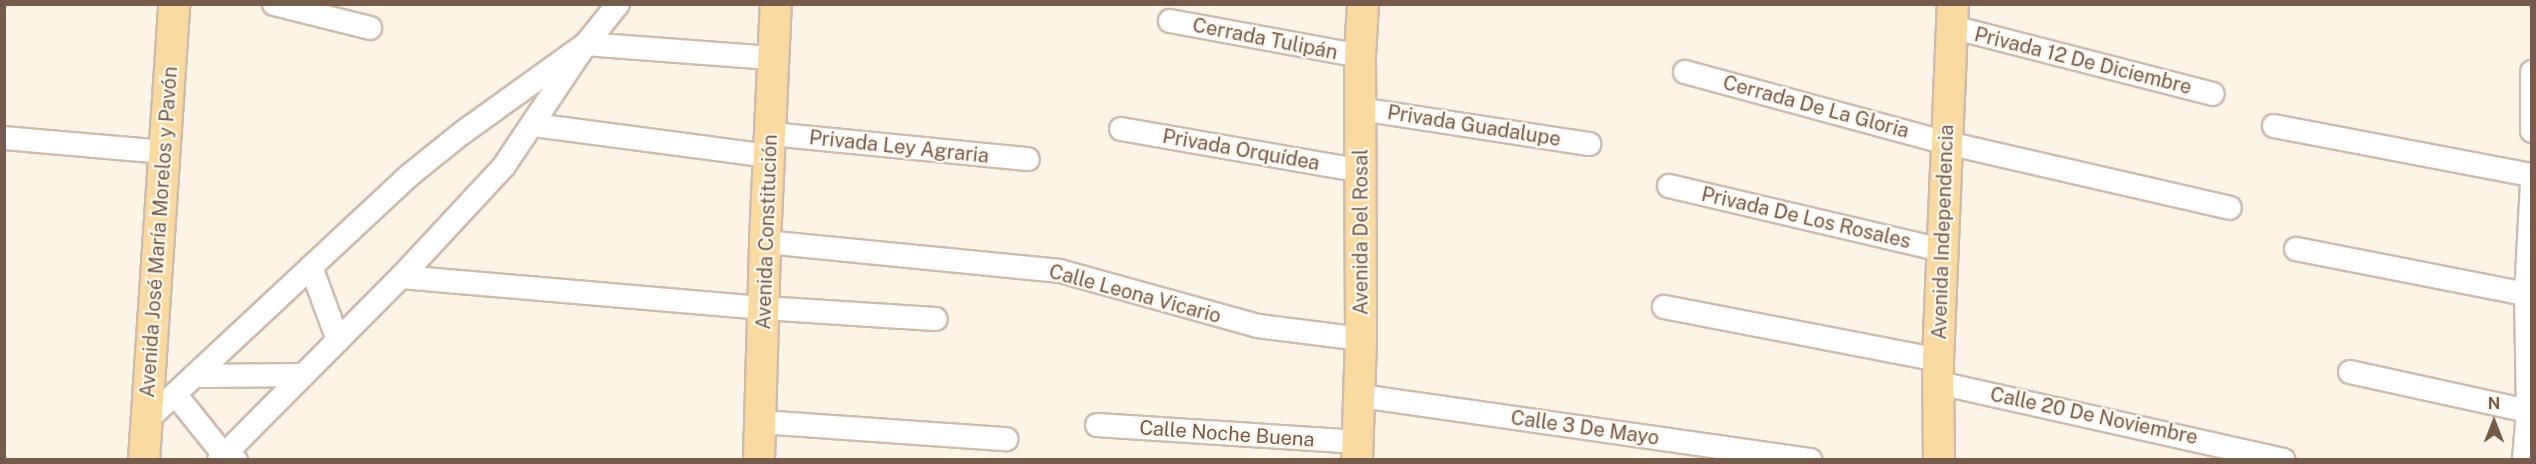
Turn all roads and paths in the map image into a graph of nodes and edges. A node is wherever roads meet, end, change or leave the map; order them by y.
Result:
1 (174, 4) edge
2 (274, 4) edge
3 (618, 4) edge
4 (776, 4) edge
5 (1363, 4) edge
6 (1953, 16) edge
7 (1170, 21) dead end
8 (370, 28) dead end
9 (586, 44) junction
10 (1360, 56) junction
11 (774, 58) junction
12 (1685, 72) dead end
13 (2532, 72) edge
14 (2213, 94) dead end
15 (1360, 109) junction
16 (534, 125) junction
17 (2274, 126) dead end
18 (1121, 129) dead end
19 (2532, 131) edge
20 (4, 138) edge
21 (1947, 143) junction
22 (1589, 144) dead end
23 (770, 145) junction
24 (164, 152) junction
25 (1028, 159) dead end
26 (1361, 171) junction
27 (2532, 175) edge
28 (2532, 184) edge
29 (1670, 186) dead end
30 (2230, 208) dead end
31 (765, 242) junction
32 (2296, 249) dead end
33 (1942, 250) junction
34 (311, 267) junction
35 (401, 276) junction
36 (2526, 294) junction
37 (1664, 307) dead end
38 (764, 308) junction
39 (936, 319) dead end
40 (1361, 339) junction
41 (338, 340) junction
42 (1939, 371) junction
43 (2350, 372) dead end
44 (303, 375) junction
45 (194, 376) junction
46 (175, 394) junction
47 (1360, 396) junction
48 (2528, 411) junction
49 (147, 420) junction
50 (761, 422) junction
51 (1097, 425) dead end
52 (1006, 439) dead end
53 (1358, 451) edge
54 (139, 456) edge
55 (226, 458) edge
56 (759, 459) edge
57 (1810, 459) edge
58 (1939, 459) edge
59 (2283, 459) edge
60 (2524, 459) edge

1 - 24 main road, Avenida José María Morelos y Pavón
2 - 8 street
3 - 9 street
4 - 11 main road, Avenida Constitución
5 - 10 main road, Avenida Del Rosal
6 - 14 street, Privada 12 De Diciembre
6 - 21 main road, Avenida Independencia
7 - 10 street, Cerrada Tulipán
9 - 11 street
9 - 16 street
9 - 34 street
10 - 15 main road, Avenida Del Rosal
11 - 23 main road, Avenida Constitución
12 - 21 street, Cerrada De La Gloria
13 - 19 street
15 - 22 street, Privada Guadalupe
15 - 26 main road, Avenida Del Rosal
16 - 23 street, Privada Ley Agraria
16 - 35 street
17 - 27 street
18 - 26 street, Privada Orquídea
20 - 24 street
21 - 30 street, Cerrada De La Gloria
21 - 33 main road, Avenida Independencia
23 - 25 street, Privada Ley Agraria
23 - 31 main road, Avenida Constitución
24 - 49 main road, Avenida José María Morelos y Pavón
26 - 40 main road, Avenida Del Rosal
28 - 36 street
29 - 33 street, Privada De Los Rosales
31 - 38 main road, Avenida Constitución
31 - 40 street, Calle Leona Vicario
32 - 36 street
33 - 42 main road, Avenida Independencia
34 - 41 street
34 - 45 street
35 - 38 street
35 - 41 street
36 - 48 street
37 - 42 street, Calle 20 De Noviembre
38 - 39 street
38 - 50 main road, Avenida Constitución
40 - 47 main road, Avenida Del Rosal
41 - 44 street
42 - 58 main road, Avenida Independencia
42 - 59 street, Calle 20 De Noviembre
43 - 48 street
44 - 45 street
44 - 55 street
45 - 46 street
46 - 49 street
46 - 55 street
47 - 53 main road, Avenida Del Rosal
47 - 57 street, Calle 3 De Mayo
48 - 60 street
49 - 54 main road, Avenida José María Morelos y Pavón
50 - 52 street
50 - 56 main road, Avenida Constitución
51 - 53 street, Calle Noche Buena

